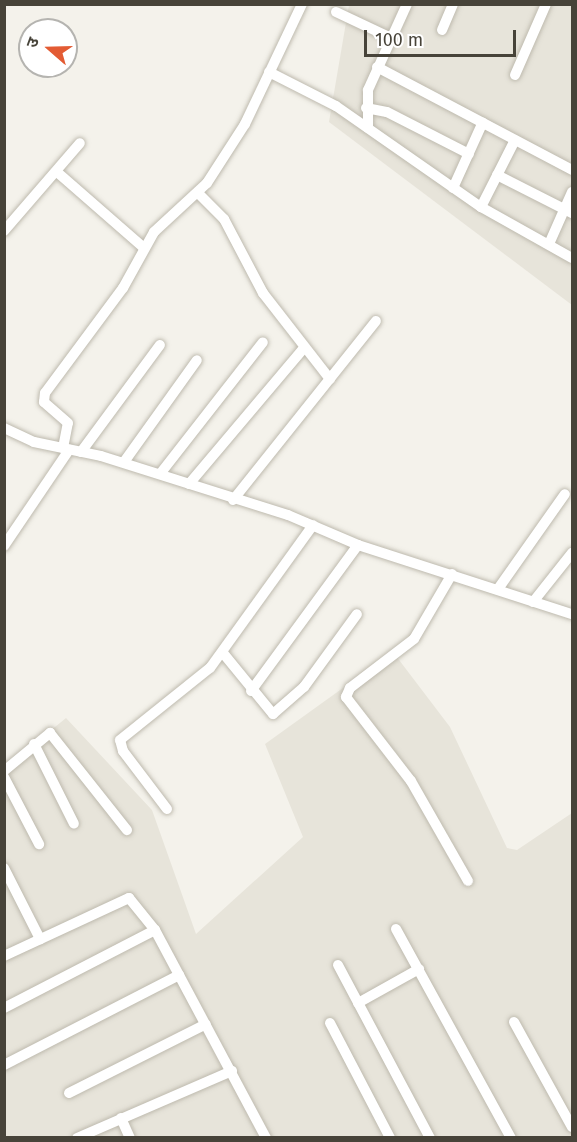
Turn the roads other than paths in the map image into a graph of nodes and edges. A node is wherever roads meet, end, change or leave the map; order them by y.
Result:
1 (302, 4) edge
2 (407, 4) edge
3 (453, 4) edge
4 (546, 4) edge
5 (336, 12) dead end
6 (442, 30) dead end
7 (391, 38) junction
8 (377, 66) junction
9 (269, 72) junction
10 (515, 75) dead end
11 (366, 108) junction
12 (483, 122) junction
13 (368, 128) junction
14 (516, 140) junction
15 (80, 143) dead end
16 (469, 154) junction
17 (573, 170) edge
18 (57, 172) junction
19 (497, 175) junction
20 (453, 189) junction
21 (573, 192) edge
22 (198, 193) junction
23 (481, 207) junction
24 (568, 211) edge
25 (4, 231) edge
26 (549, 244) junction
27 (143, 247) junction
28 (573, 258) edge
29 (376, 321) dead end
30 (263, 342) dead end
31 (160, 345) dead end
32 (304, 348) junction
33 (197, 360) dead end
34 (330, 379) junction
35 (4, 428) edge
36 (66, 449) junction
37 (81, 452) junction
38 (124, 462) junction
39 (160, 474) junction
40 (189, 484) junction
41 (565, 494) dead end
42 (233, 500) junction
43 (313, 525) junction
44 (357, 545) junction
45 (4, 546) edge
46 (573, 553) edge
47 (452, 574) junction
48 (498, 589) junction
49 (533, 602) junction
50 (357, 614) dead end
51 (573, 614) edge
52 (223, 653) junction
53 (251, 691) junction
54 (34, 744) junction
55 (4, 771) edge
56 (4, 777) edge
57 (167, 809) dead end
58 (74, 824) dead end
59 (127, 830) dead end
60 (39, 844) dead end
61 (4, 868) edge
62 (468, 881) dead end
63 (396, 929) dead end
64 (154, 930) junction
65 (40, 939) junction
66 (4, 956) edge
67 (338, 965) dead end
68 (419, 969) junction
69 (179, 975) junction
70 (358, 1003) junction
71 (4, 1008) edge
72 (514, 1022) dead end
73 (330, 1023) dead end
74 (206, 1024) junction
75 (4, 1065) edge
76 (232, 1071) junction
77 (69, 1092) dead end
78 (121, 1118) junction
79 (573, 1127) edge
80 (77, 1137) edge
81 (130, 1137) edge
82 (266, 1137) edge
83 (390, 1137) edge
84 (430, 1137) edge
85 (511, 1137) edge

1 - 9 street
2 - 7 street
3 - 6 street
4 - 10 street
5 - 7 street
7 - 8 street
8 - 11 street
8 - 12 street
9 - 13 street
9 - 22 street
11 - 13 street
11 - 16 street
12 - 14 street
12 - 16 street
13 - 20 street
14 - 17 street
14 - 19 street
15 - 18 street
16 - 20 street
18 - 25 street
18 - 27 street
19 - 23 street
19 - 24 street
20 - 23 street
21 - 24 street
22 - 27 street
22 - 32 street
23 - 26 street
24 - 26 street
26 - 28 street
27 - 36 street
29 - 34 street
30 - 39 street
31 - 37 street
32 - 34 street
32 - 40 street
33 - 38 street
34 - 42 street
35 - 36 street
36 - 37 street
36 - 45 street
37 - 38 street
38 - 39 street
39 - 40 street
40 - 42 street
41 - 48 street
42 - 43 street
43 - 44 street
43 - 52 street
44 - 47 street
44 - 53 street
46 - 49 street
47 - 48 street
47 - 62 street
48 - 49 street
49 - 51 street
50 - 53 street
52 - 53 street
52 - 57 street
54 - 55 street
54 - 58 street
54 - 59 street
56 - 60 street
61 - 65 street
63 - 68 street
64 - 65 street
64 - 69 street
64 - 71 street
65 - 66 street
67 - 70 street
68 - 70 street
68 - 85 street
69 - 74 street
69 - 75 street
70 - 84 street
72 - 79 street
73 - 83 street
74 - 76 street
74 - 77 street
76 - 78 street
76 - 82 street
78 - 80 street
78 - 81 street

